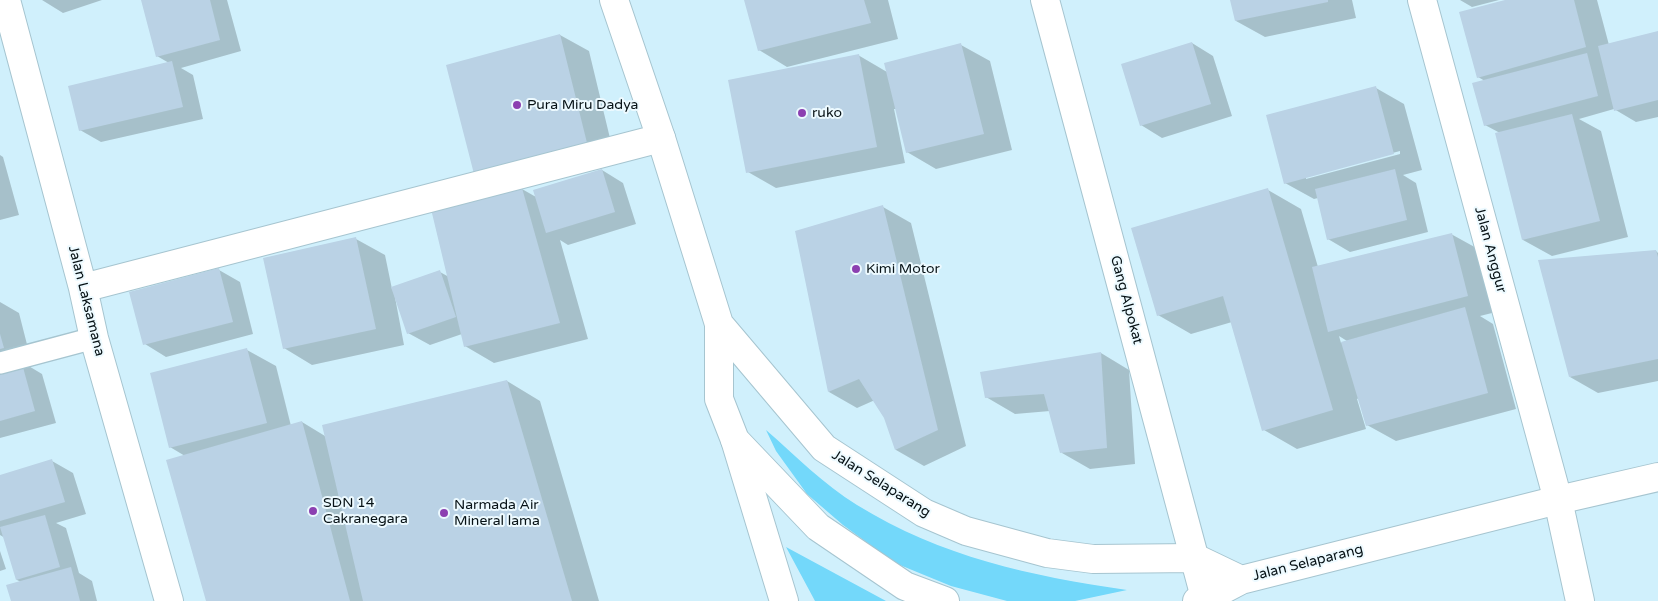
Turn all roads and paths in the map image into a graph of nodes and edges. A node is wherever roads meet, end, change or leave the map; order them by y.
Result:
1 (6, 0) edge
2 (614, 0) edge
3 (1046, 0) edge
4 (1422, 0) edge
5 (660, 138) junction
6 (83, 288) junction
7 (719, 324) junction
8 (94, 338) junction
9 (0, 363) edge
10 (735, 440) junction
11 (1658, 477) edge
12 (1558, 500) junction
13 (1195, 558) junction
14 (1242, 580) junction
15 (1203, 600) edge
16 (169, 601) edge
17 (784, 601) edge
18 (945, 601) edge
19 (1580, 601) edge

1 - 6 street, Jalan Laksamana
2 - 5 street, Jalan Selaparang
3 - 13 street, Gang Alpokat
4 - 12 street, Jalan Anggur
5 - 6 street
5 - 7 street, Jalan Selaparang
6 - 8 street, Jalan Laksamana
7 - 10 street
7 - 13 street, Jalan Selaparang
8 - 9 lane
8 - 16 street, Jalan Laksamana
10 - 17 street
10 - 18 street
11 - 12 street, Jalan Selaparang
12 - 14 street, Jalan Selaparang
12 - 19 street, Jalan Anggur
13 - 14 street, Jalan Selaparang
13 - 15 street, Gang Alpokat
14 - 15 street

